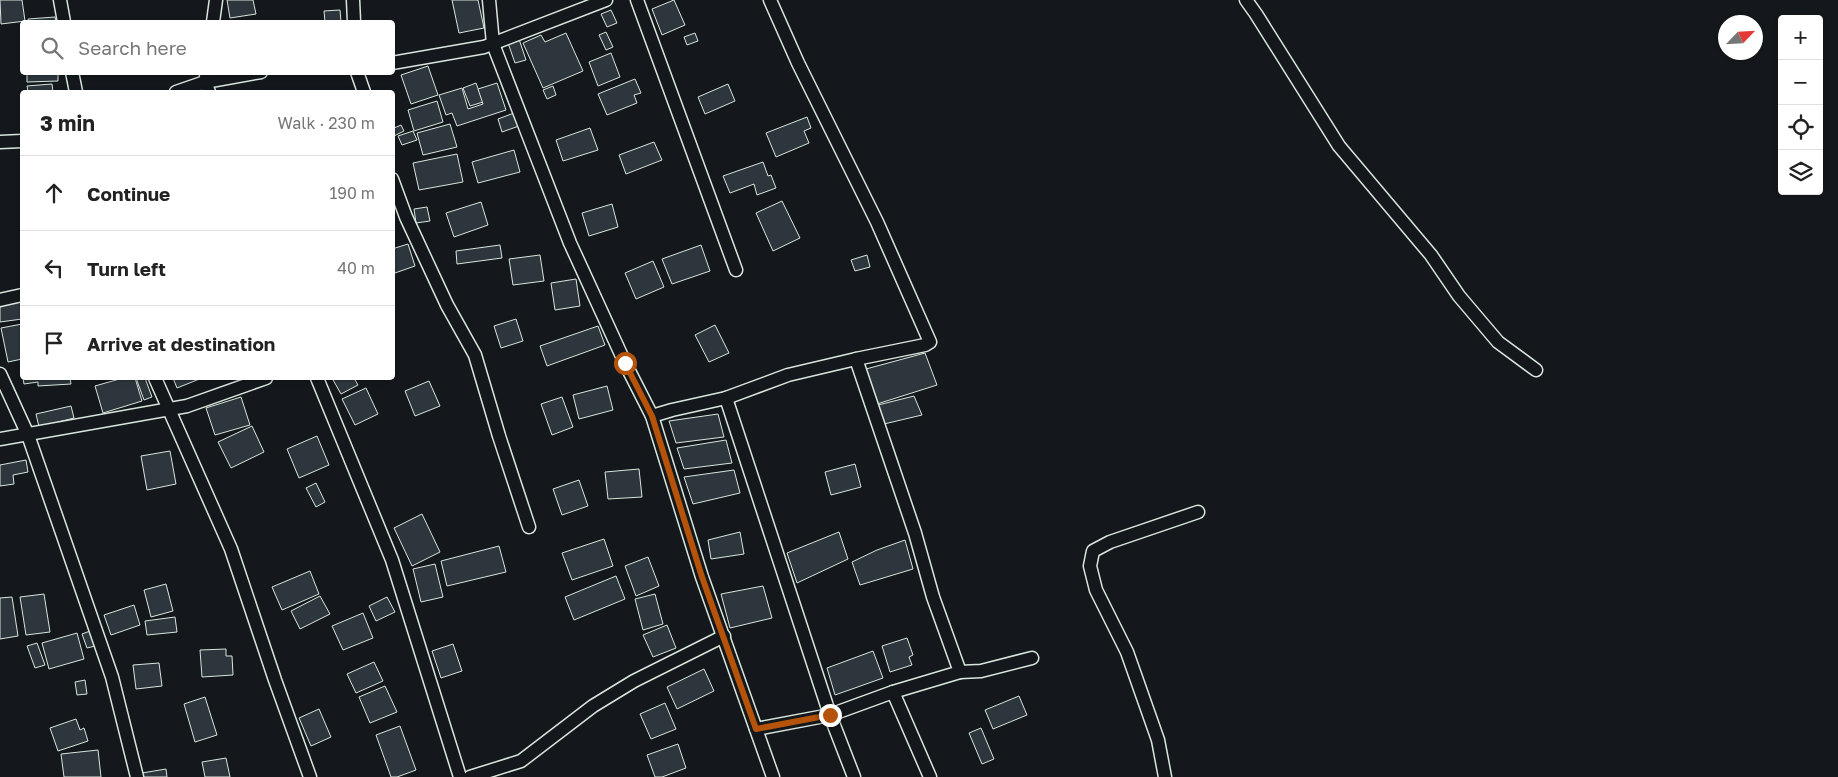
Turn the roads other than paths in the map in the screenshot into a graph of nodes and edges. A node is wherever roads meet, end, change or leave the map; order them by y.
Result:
1 (60, 0) edge
2 (216, 0) edge
3 (353, 0) edge
4 (489, 0) edge
5 (606, 0) edge
6 (637, 0) edge
7 (770, 0) edge
8 (1246, 0) edge
9 (64, 20) edge
10 (213, 20) edge
11 (354, 20) edge
12 (493, 44) junction
13 (395, 62) edge
14 (73, 75) edge
15 (245, 75) edge
16 (358, 75) edge
17 (207, 82) edge
18 (76, 90) edge
19 (182, 90) edge
20 (363, 90) edge
21 (20, 141) edge
22 (0, 142) edge
23 (396, 202) edge
24 (736, 270) dead end
25 (20, 295) edge
26 (0, 300) edge
27 (856, 359) junction
28 (1536, 370) dead end
29 (0, 374) edge
30 (155, 380) edge
31 (260, 380) edge
32 (318, 380) edge
33 (726, 398) junction
34 (168, 410) junction
35 (652, 416) junction
36 (28, 435) junction
37 (0, 439) edge
38 (1198, 512) dead end
39 (529, 527) dead end
40 (724, 636) junction
41 (1032, 658) dead end
42 (960, 672) junction
43 (893, 692) junction
44 (830, 715) junction
45 (756, 729) junction
46 (137, 777) edge
47 (310, 777) edge
48 (460, 777) edge
49 (470, 777) edge
50 (773, 777) edge
51 (854, 777) edge
52 (930, 777) edge
53 (1165, 777) edge

1 - 9 street
2 - 10 street
3 - 11 street
4 - 12 street
5 - 12 street
6 - 24 street
7 - 27 street
8 - 28 street
12 - 13 street
12 - 35 street
14 - 18 street
15 - 17 street
16 - 20 street
17 - 19 street
21 - 22 street
23 - 39 street
25 - 26 street
27 - 33 street
27 - 42 street
29 - 36 street
30 - 34 street
31 - 34 street
32 - 48 street
33 - 35 street
33 - 44 street
34 - 36 street
34 - 47 street
35 - 40 street
36 - 37 street
36 - 46 street
38 - 53 street
40 - 45 street
40 - 49 street
41 - 42 street
42 - 43 street
43 - 44 street
43 - 52 street
44 - 45 street
44 - 51 street
45 - 50 street

